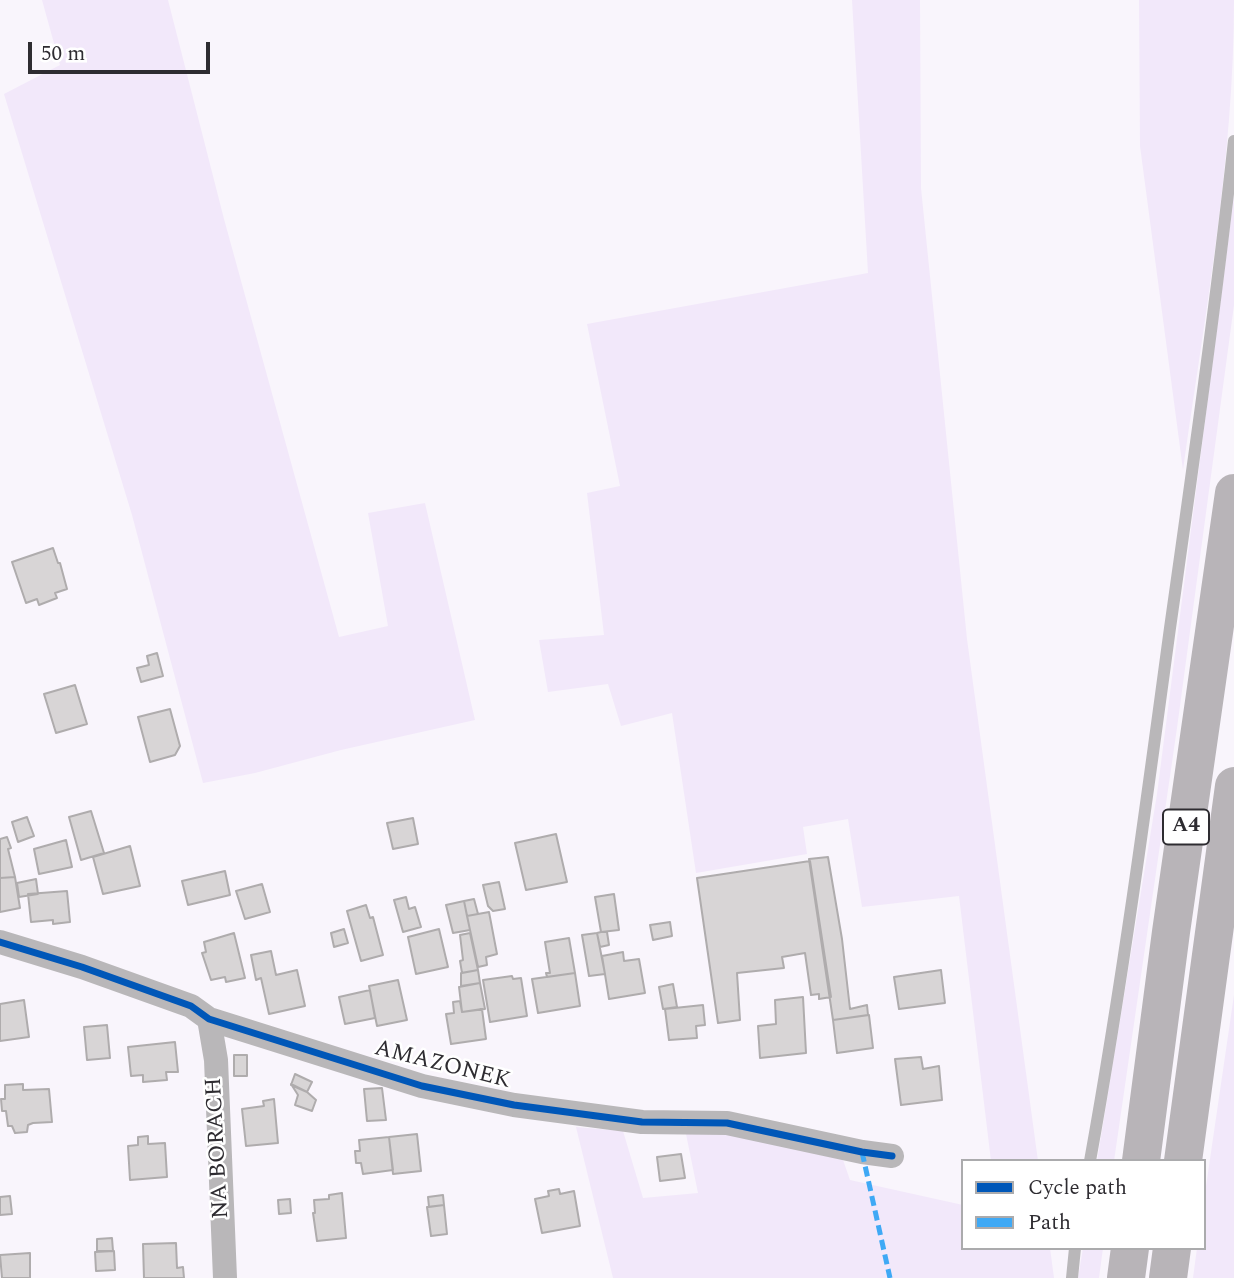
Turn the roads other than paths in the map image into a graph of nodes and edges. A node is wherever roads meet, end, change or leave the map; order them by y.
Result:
1 (1234, 141) edge
2 (1234, 493) edge
3 (1234, 786) edge
4 (0, 942) edge
5 (209, 1019) junction
6 (892, 1156) dead end
7 (1090, 1159) edge
8 (1142, 1159) edge
9 (1183, 1159) edge
10 (1075, 1250) edge
11 (1130, 1250) edge
12 (1172, 1250) edge
13 (225, 1278) edge
14 (1072, 1278) edge
15 (1126, 1278) edge
16 (1168, 1278) edge

1 - 7 lane
2 - 8 highway, A4
3 - 9 highway, A4
4 - 5 street, AMAZONEK
5 - 6 street, AMAZONEK
5 - 13 street, NA BORACH
10 - 14 lane
11 - 15 highway
12 - 16 highway

